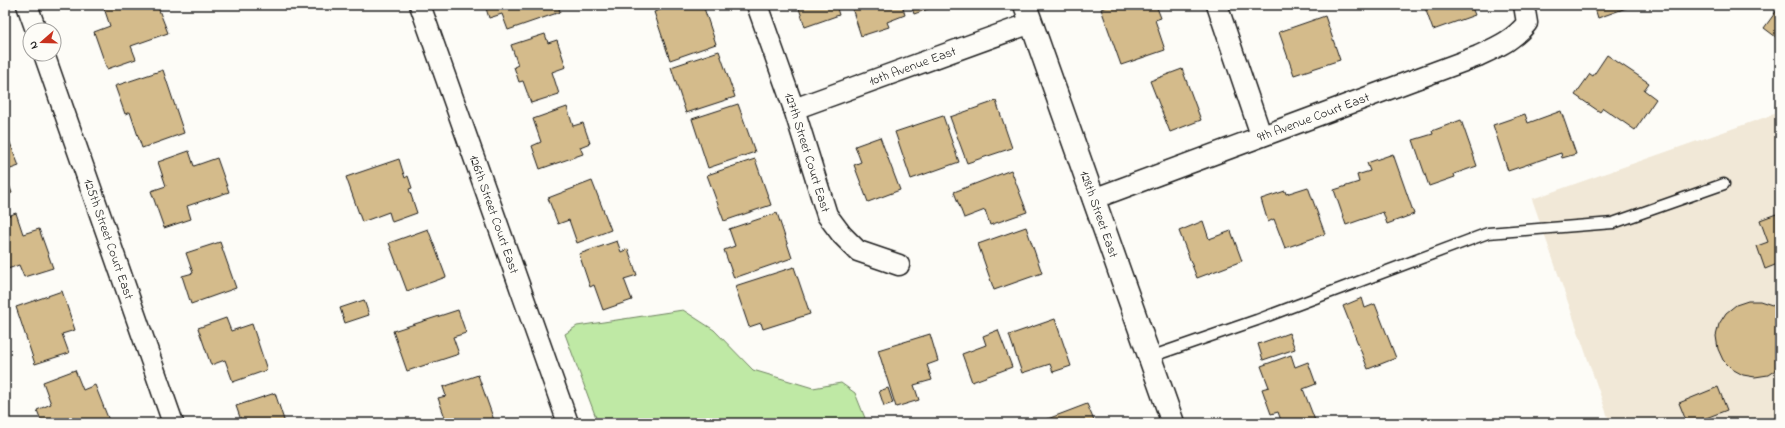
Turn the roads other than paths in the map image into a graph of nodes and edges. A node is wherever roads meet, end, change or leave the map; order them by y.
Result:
1 (27, 5) edge
2 (420, 5) edge
3 (757, 5) edge
4 (1217, 5) edge
5 (1028, 14) edge
6 (1525, 14) edge
7 (33, 22) edge
8 (47, 62) edge
9 (794, 109) junction
10 (1261, 135) junction
11 (1724, 184) dead end
12 (1093, 199) junction
13 (899, 265) dead end
14 (1150, 357) junction
15 (173, 423) edge
16 (568, 423) edge
17 (1173, 423) edge

1 - 7 street
2 - 16 street, 126th Street Court East
3 - 9 street, 127th Street Court East
4 - 10 street
5 - 9 street, 10th Avenue East
5 - 12 street, 128th Street East
6 - 10 street, 9th Avenue Court East
8 - 15 street, 125th Street Court East
9 - 13 street, 127th Street Court East
10 - 12 street, 9th Avenue Court East
11 - 14 lane
12 - 14 street, 128th Street East
14 - 17 street, 128th Street East

